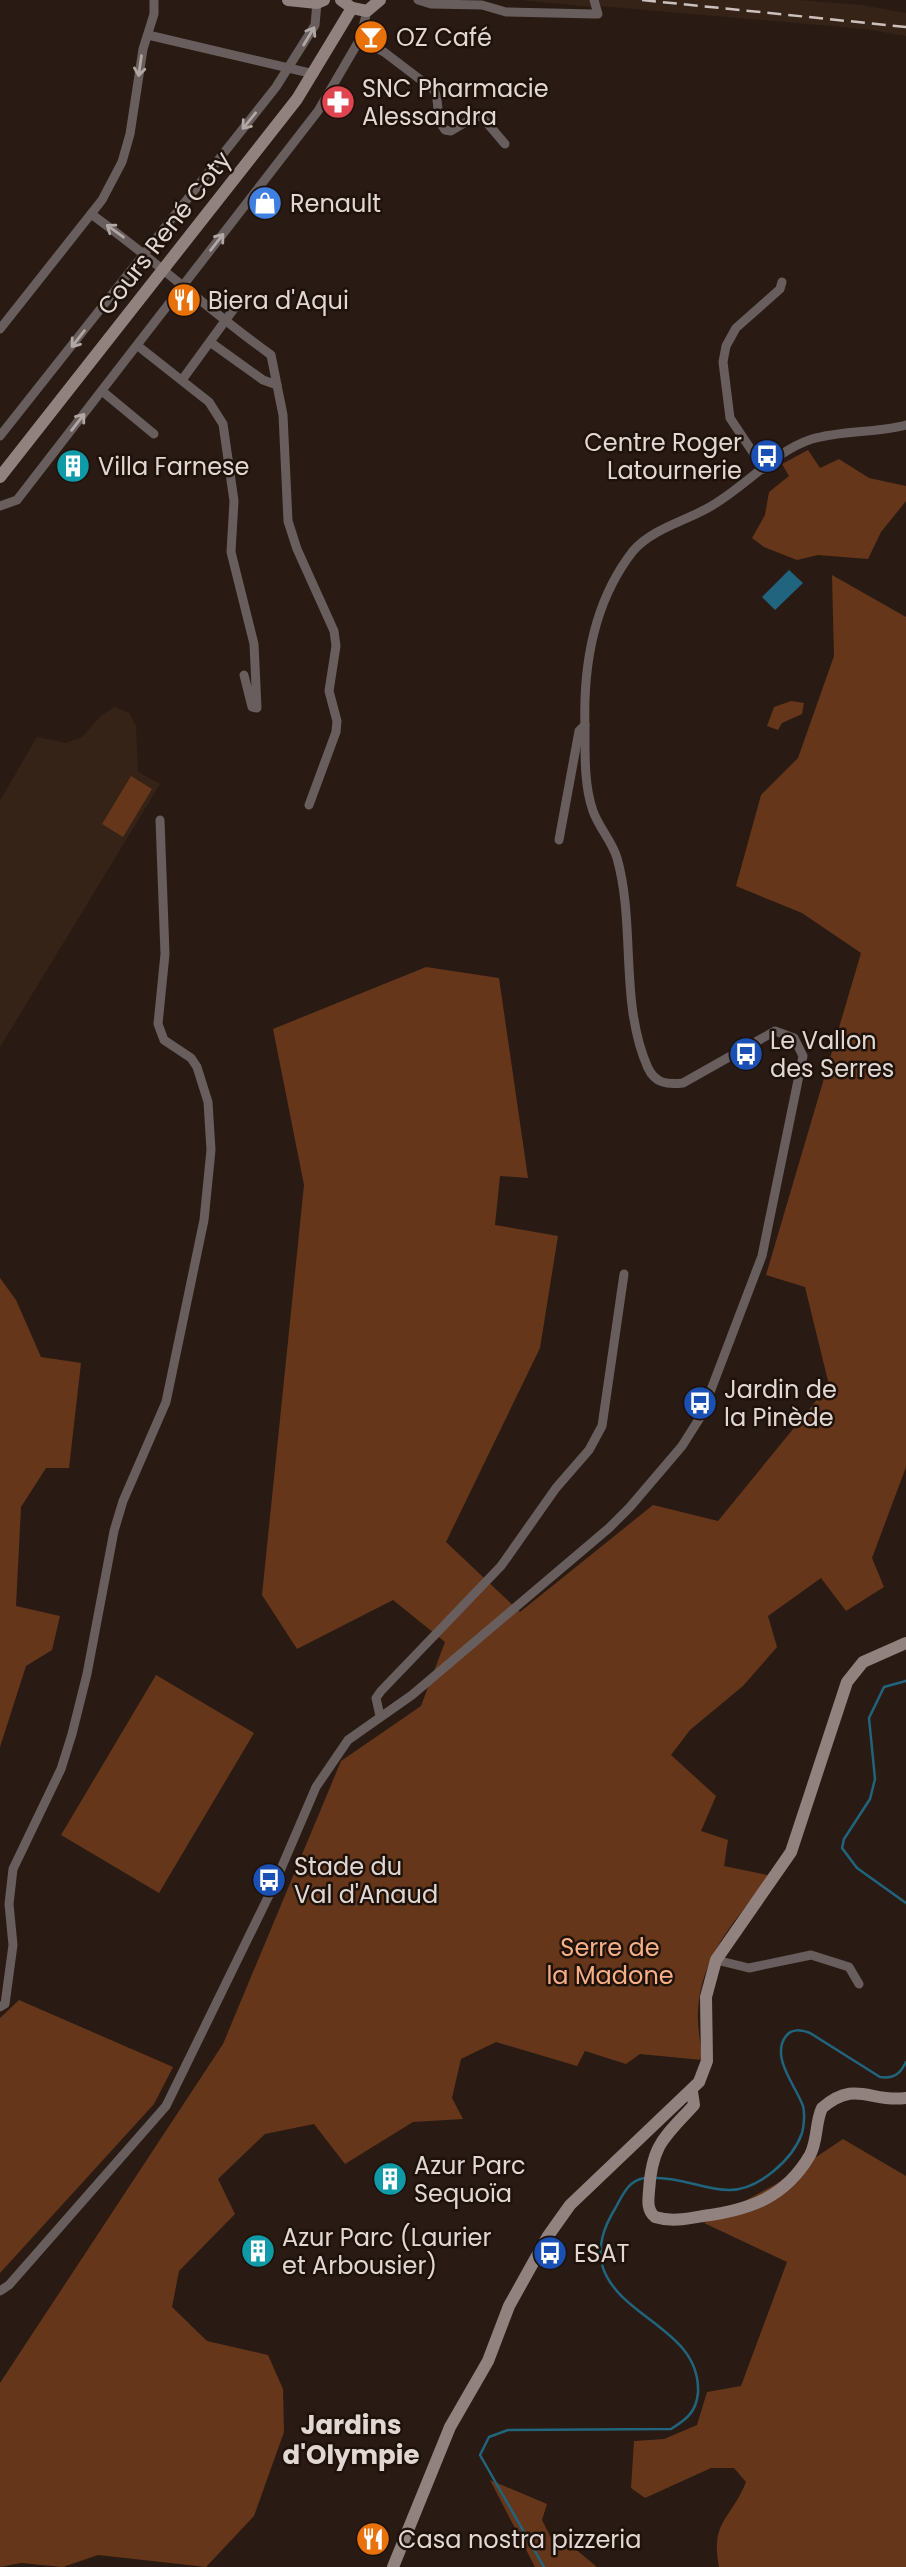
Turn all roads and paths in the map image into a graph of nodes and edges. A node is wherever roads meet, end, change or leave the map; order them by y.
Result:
1 (154, 0) edge
2 (288, 0) edge
3 (380, 0) edge
4 (418, 0) edge
5 (594, 0) edge
6 (321, 1) edge
7 (346, 4) edge
8 (367, 11) junction
9 (148, 35) junction
10 (360, 39) junction
11 (290, 67) junction
12 (314, 74) junction
13 (505, 144) dead end
14 (91, 214) junction
15 (141, 251) junction
16 (162, 270) junction
17 (782, 282) dead end
18 (183, 287) junction
19 (241, 299) dead end
20 (225, 322) junction
21 (0, 329) edge
22 (210, 342) junction
23 (138, 346) junction
24 (182, 380) junction
25 (277, 385) junction
26 (102, 391) junction
27 (906, 425) edge
28 (154, 434) dead end
29 (0, 436) edge
30 (764, 469) junction
31 (0, 477) edge
32 (0, 506) edge
33 (244, 675) dead end
34 (584, 725) junction
35 (309, 805) dead end
36 (160, 820) dead end
37 (559, 840) dead end
38 (625, 1274) dead end
39 (906, 1643) edge
40 (380, 1716) junction
41 (716, 1960) junction
42 (859, 1984) dead end
43 (0, 2007) edge
44 (692, 2092) junction
45 (906, 2098) edge
46 (0, 2291) edge
47 (393, 2567) edge

1 - 9 street
2 - 6 street
3 - 8 street
4 - 5 street
11 -> 6 street
7 - 8 street, Cours René Coty
7 - 12 street, Cours René Coty
8 - 10 street
9 - 11 street
9 -> 14 street
10 - 13 street
18 -> 10 street
11 - 12 street
11 -> 15 street
12 - 16 street, Cours René Coty
15 -> 14 street
14 - 21 street
15 - 16 street
15 -> 29 street
16 - 18 street
16 - 31 street, Cours René Coty
17 - 30 street
18 - 20 street
18 - 23 street
19 - 20 street
20 - 22 street
20 - 25 street
22 - 24 street
22 - 25 street
23 - 24 street
23 - 26 street
24 - 33 street
25 - 35 street
26 - 28 street
32 -> 26 street
27 - 30 street
30 - 34 street
34 - 37 street
34 - 40 street
36 - 43 street
38 - 40 street
39 - 41 street
40 - 46 street
41 - 42 street
41 - 44 street
44 - 45 street
44 - 47 street

